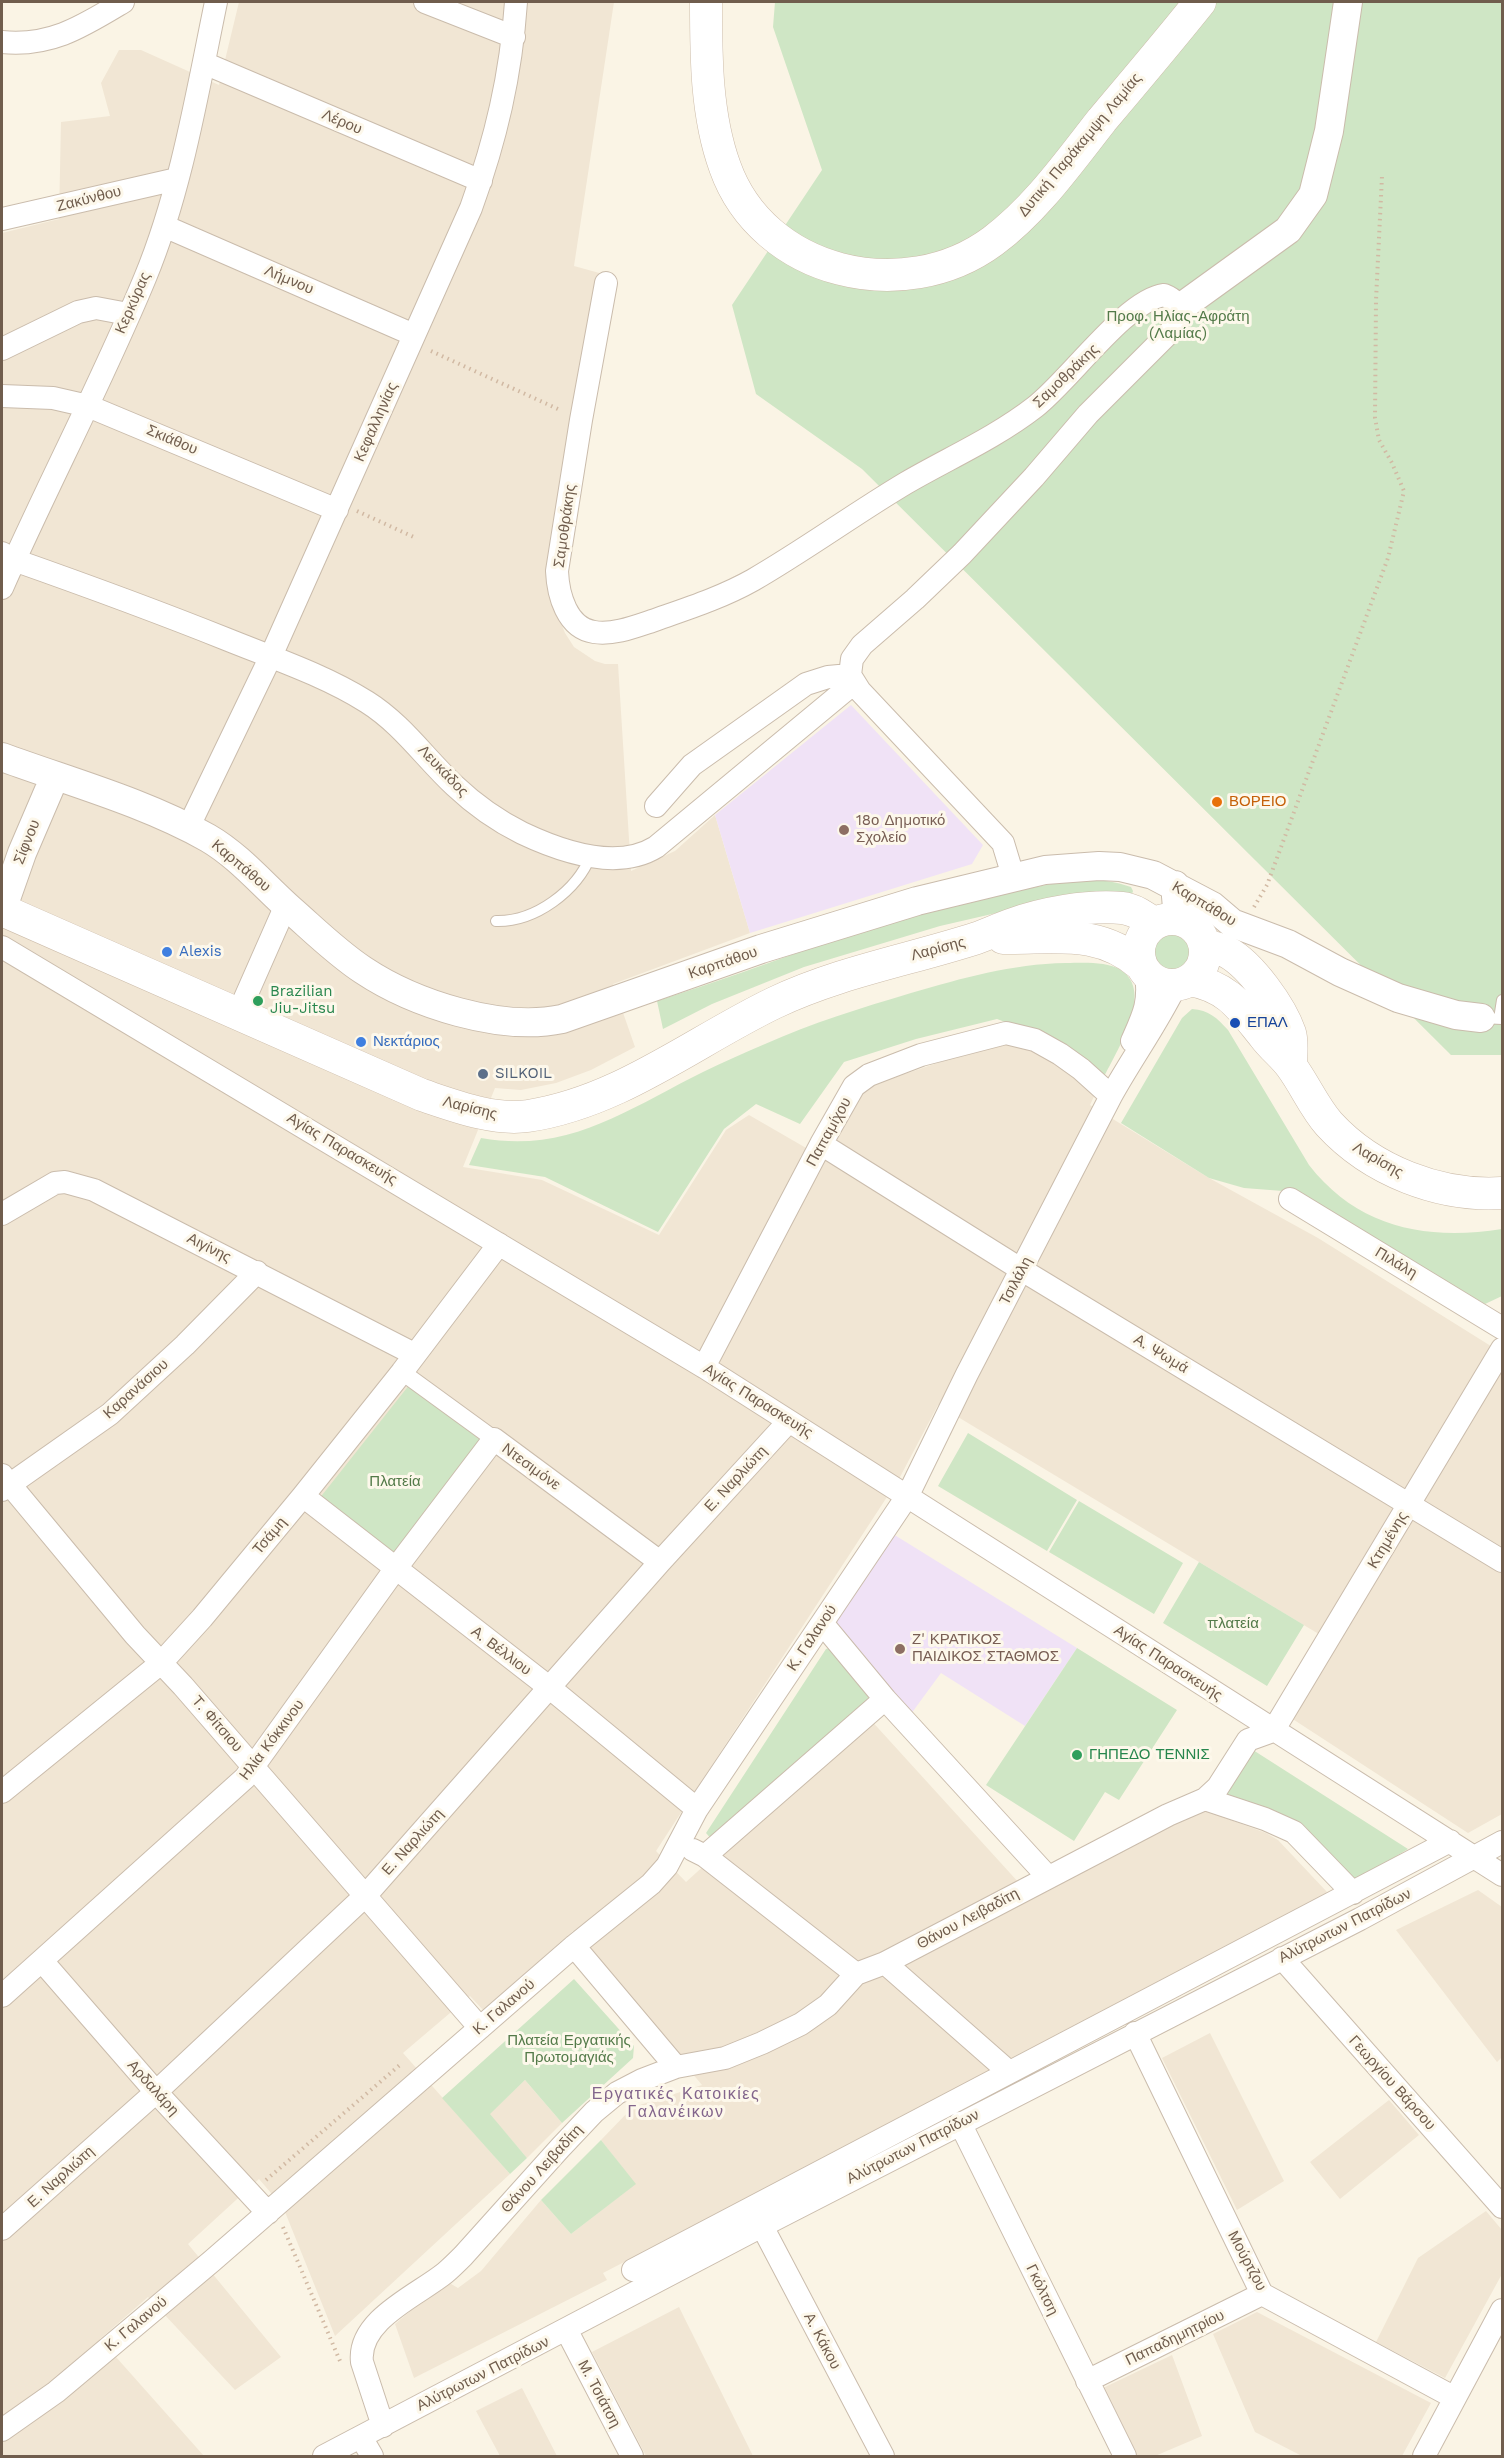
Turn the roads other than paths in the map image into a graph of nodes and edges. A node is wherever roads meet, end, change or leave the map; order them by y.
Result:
1 (123, 2) edge
2 (216, 2) edge
3 (425, 2) edge
4 (516, 2) edge
5 (706, 2) edge
6 (1200, 2) edge
7 (1348, 2) edge
8 (514, 38) junction
9 (2, 42) edge
10 (204, 63) junction
11 (177, 178) junction
12 (481, 181) junction
13 (2, 219) edge
14 (164, 226) junction
15 (606, 283) dead end
16 (1180, 308) junction
17 (128, 314) junction
18 (413, 339) junction
19 (2, 349) edge
20 (2, 396) edge
21 (88, 406) junction
22 (339, 507) junction
23 (8, 557) edge
24 (2, 588) edge
25 (271, 656) junction
26 (852, 679) junction
27 (2, 757) edge
28 (55, 776) junction
29 (656, 806) dead end
30 (188, 828) junction
31 (591, 855) junction
32 (1013, 876) junction
33 (1175, 885) junction
34 (286, 905) junction
35 (2, 910) edge
36 (496, 921) dead end
37 (1232, 923) junction
38 (1184, 930) junction
39 (978, 938) junction
40 (2, 947) edge
41 (1144, 969) junction
42 (1183, 982) junction
43 (1503, 1000) edge
44 (238, 1014) junction
45 (1494, 1019) edge
46 (1291, 1065) junction
47 (1127, 1068) junction
48 (1112, 1096) junction
49 (821, 1144) junction
50 (1503, 1193) edge
51 (1290, 1198) dead end
52 (2, 1214) edge
53 (499, 1244) junction
54 (1022, 1270) junction
55 (258, 1272) junction
56 (1503, 1328) edge
57 (1503, 1349) edge
58 (408, 1363) junction
59 (704, 1367) junction
60 (789, 1421) junction
61 (494, 1440) junction
62 (4, 1483) edge
63 (908, 1495) junction
64 (303, 1496) junction
65 (1410, 1505) junction
66 (1503, 1561) edge
67 (660, 1562) junction
68 (396, 1568) junction
69 (822, 1623) junction
70 (161, 1663) junction
71 (550, 1688) junction
72 (885, 1699) junction
73 (1273, 1731) junction
74 (254, 1767) junction
75 (4, 1783) edge
76 (1205, 1799) junction
77 (697, 1809) junction
78 (1450, 1841) junction
79 (1503, 1842) edge
80 (680, 1843) junction
81 (705, 1856) junction
82 (1476, 1858) junction
83 (1503, 1875) edge
84 (1048, 1876) junction
85 (1353, 1893) junction
86 (366, 1895) junction
87 (574, 1946) junction
88 (1282, 1958) junction
89 (42, 1961) junction
90 (885, 1963) junction
91 (856, 1974) junction
92 (2, 1996) edge
93 (480, 2028) junction
94 (1135, 2033) junction
95 (676, 2067) junction
96 (1009, 2072) junction
97 (156, 2092) junction
98 (960, 2123) junction
99 (1503, 2206) edge
100 (271, 2210) junction
101 (762, 2226) junction
102 (2, 2229) edge
103 (633, 2270) dead end
104 (1262, 2294) junction
105 (1503, 2310) edge
106 (567, 2331) junction
107 (1087, 2381) junction
108 (1455, 2398) junction
109 (383, 2426) junction
110 (2, 2430) edge
111 (366, 2447) edge
112 (324, 2457) edge
113 (633, 2457) edge
114 (883, 2457) edge
115 (1125, 2457) edge
116 (1424, 2457) edge

1 - 9 street
2 - 10 street, Κερκύρας
3 - 8 street
4 - 8 street, Κεφαλληνίας
5 - 6 main road, Δυτική Παράκαμψη Λαμίας
7 - 16 street
8 - 12 street, Κεφαλληνίας
10 - 11 street, Κερκύρας
10 - 12 street, Λέρου
11 - 13 street, Ζακύνθου
11 - 14 street, Κερκύρας
12 - 18 street, Κεφαλληνίας
14 - 17 street, Κερκύρας
14 - 18 street, Λήμνου
15 - 16 street, Σαμοθράκης
16 - 26 street
17 - 19 street
17 - 21 street, Κερκύρας
18 - 22 street, Κεφαλληνίας
20 - 21 street, Σκιάθου
21 - 22 street, Σκιάθου
21 - 23 street, Κερκύρας
22 - 25 street, Κεφαλληνίας
23 - 24 street, Κερκύρας
23 - 25 street, Λευκάδος
25 - 30 street, Κεφαλληνίας
25 - 31 street, Λευκάδος
26 - 29 street
26 - 31 street, Λευκάδος
26 - 32 street
27 - 28 street, Καρπάθου
28 - 30 street, Καρπάθου
28 - 35 street, Σίφνου
30 - 34 street, Καρπάθου
31 - 36 lane
32 - 33 street, Καρπάθου
32 - 34 street, Καρπάθου
33 - 37 street, Καρπάθου
33 - 38 street
34 - 44 street
35 - 44 main road, Λαρίσης
37 - 38 street
37 - 45 street, Καρπάθου
38 - 39 main road, Λαρίσης
38 - 41 main road
38 - 42 main road
38 - 46 main road, Λαρίσης
39 - 41 main road, Λαρίσης
39 - 44 main road, Λαρίσης
40 - 53 street, Αγίας Παρασκευής
41 - 42 main road
41 - 47 street
42 - 46 main road, Λαρίσης
42 - 47 street
43 - 45 lane
46 - 50 main road, Λαρίσης
47 - 48 street, Τσιλάλη
48 - 49 street, Παπαμίχου
48 - 54 street, Τσιλάλη
49 - 54 street, Α. Ψωμά
49 - 59 street, Παπαμίχου
51 - 56 street, Πιλάλη
52 - 55 street, Αιγίνης
53 - 58 street, Τσάμη
53 - 59 street, Αγίας Παρασκευής
54 - 63 street, Τσιλάλη
54 - 65 street, Α. Ψωμά
55 - 58 street, Αιγίνης
55 - 62 street, Καρανάσιου
57 - 65 street, Κτημένης
58 - 61 street, Ντεσιμόνε
58 - 64 street, Τσάμη
59 - 60 street, Αγίας Παρασκευής
60 - 63 street, Αγίας Παρασκευής
60 - 67 street, Ε. Ναρλιώτη
61 - 67 street, Ντεσιμόνε
61 - 68 street, Ηλία Κόκκινου
62 - 70 street, Τ. Φίτσιου
63 - 69 street, Κ. Γαλανού
63 - 73 street, Αγίας Παρασκευής
64 - 68 street, Α. Βέλλιου
64 - 70 street, Τσάμη
65 - 66 street, Α. Ψωμά
65 - 73 street, Κτημένης
67 - 71 street, Ε. Ναρλιώτη
68 - 71 street, Α. Βέλλιου
68 - 74 street, Ηλία Κόκκινου
69 - 72 street
69 - 77 street, Κ. Γαλανού
70 - 74 street, Τ. Φίτσιου
70 - 75 street, Τσάμη
71 - 77 street, Α. Βέλλιου
71 - 86 street, Ε. Ναρλιώτη
72 - 81 street
72 - 84 street
73 - 76 street, Θάνου Λειβαδίτη
73 - 78 street, Αγίας Παρασκευής
74 - 86 street, Τ. Φίτσιου
74 - 89 street, Ηλία Κόκκινου
76 - 84 street, Θάνου Λειβαδίτη
76 - 85 street
77 - 80 street, Κ. Γαλανού
78 - 82 street, Αγίας Παρασκευής
78 - 85 street
79 - 82 street, Αλύτρωτων Πατρίδων
80 - 81 street
80 - 87 street, Κ. Γαλανού
81 - 91 street
82 - 83 street, Αγίας Παρασκευής
82 - 88 street, Αλύτρωτων Πατρίδων
84 - 90 street, Θάνου Λειβαδίτη
85 - 96 street
86 - 93 street, Τ. Φίτσιου
86 - 97 street, Ε. Ναρλιώτη
87 - 93 street, Κ. Γαλανού
87 - 95 street
88 - 94 street, Αλύτρωτων Πατρίδων
88 - 99 street, Γεωργίου Βάρσου
89 - 92 street, Ηλία Κόκκινου
89 - 97 street, Αρδαλάρη
90 - 91 street, Θάνου Λειβαδίτη
90 - 96 street
91 - 95 street, Θάνου Λειβαδίτη
93 - 100 street, Κ. Γαλανού
94 - 98 street, Αλύτρωτων Πατρίδων
94 - 104 street, Μούρτζου
95 - 109 street, Θάνου Λειβαδίτη
96 - 103 street
97 - 100 street, Αρδαλάρη
97 - 102 street, Ε. Ναρλιώτη
98 - 101 street, Αλύτρωτων Πατρίδων
98 - 107 street, Γκόλτση
100 - 110 street, Κ. Γαλανού
101 - 106 street, Αλύτρωτων Πατρίδων
101 - 114 street, Α. Κάκου
104 - 107 street, Παπαδημητρίου
104 - 108 street, Μούρτζου
105 - 108 street
106 - 109 street, Αλύτρωτων Πατρίδων
106 - 113 street, Μ. Τσιάτση
107 - 115 street, Γκόλτση
108 - 116 street
109 - 111 street, Αλύτρωτων Πατρίδων
111 - 112 street, Αλύτρωτων Πατρίδων

